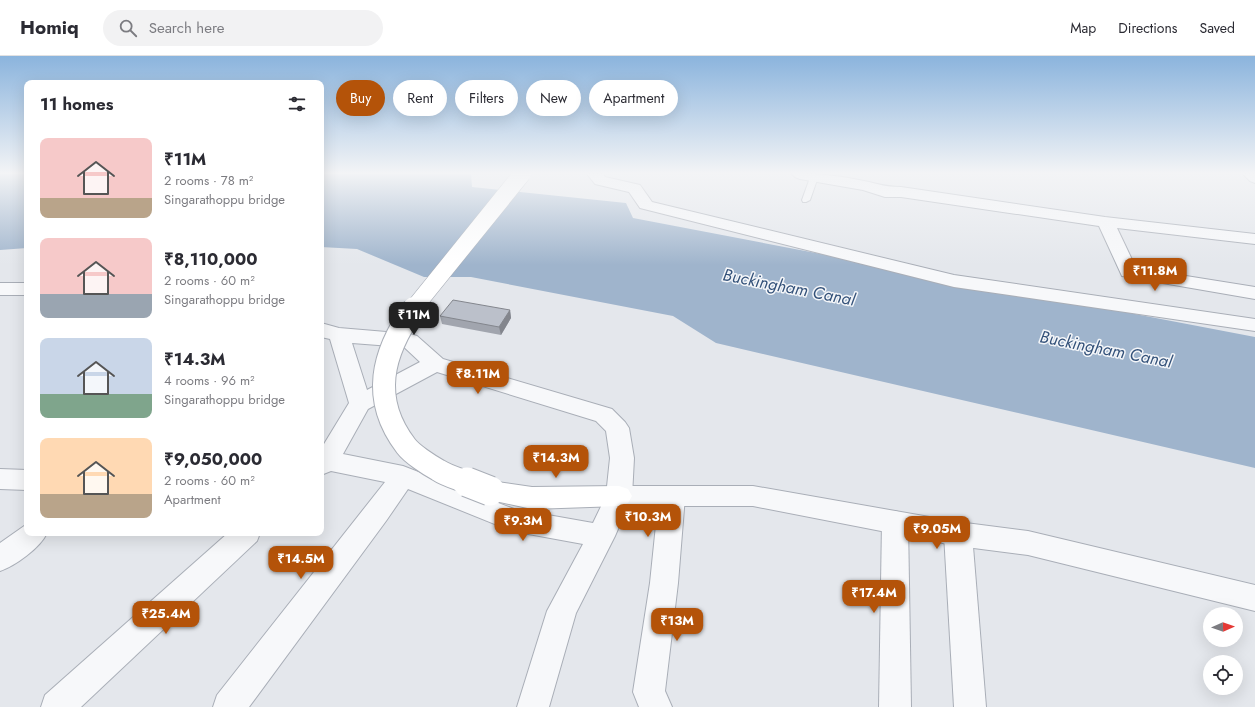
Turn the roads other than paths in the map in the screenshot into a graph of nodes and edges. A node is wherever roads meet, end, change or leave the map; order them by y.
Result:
1 (497, 204) edge
2 (646, 204) edge
3 (986, 204) edge
4 (1106, 222) junction
5 (1255, 239) edge
6 (0, 289) edge
7 (24, 289) edge
8 (1255, 293) edge
9 (1255, 325) edge
10 (330, 332) edge
11 (435, 364) junction
12 (360, 402) junction
13 (324, 459) edge
14 (324, 461) edge
15 (403, 476) junction
16 (0, 479) edge
17 (24, 480) edge
18 (619, 496) junction
19 (672, 496) junction
20 (895, 522) junction
21 (958, 534) junction
22 (30, 536) edge
23 (244, 536) edge
24 (601, 536) junction
25 (0, 559) edge
26 (1254, 600) edge
27 (57, 707) edge
28 (229, 707) edge
29 (532, 707) edge
30 (656, 707) edge
31 (895, 707) edge
32 (970, 707) edge

1 - 18 main road, bridge
2 - 9 street
3 - 4 street
4 - 5 street
4 - 8 street
6 - 7 street
10 - 11 street
10 - 12 street
11 - 12 street
11 - 18 street
12 - 13 street
14 - 15 street
15 - 24 street
15 - 28 street
16 - 17 street
18 - 19 street
18 - 24 street
19 - 20 street
19 - 30 street
20 - 21 street
20 - 31 street
21 - 26 street
21 - 32 street
22 - 25 street
23 - 27 street
24 - 29 street

